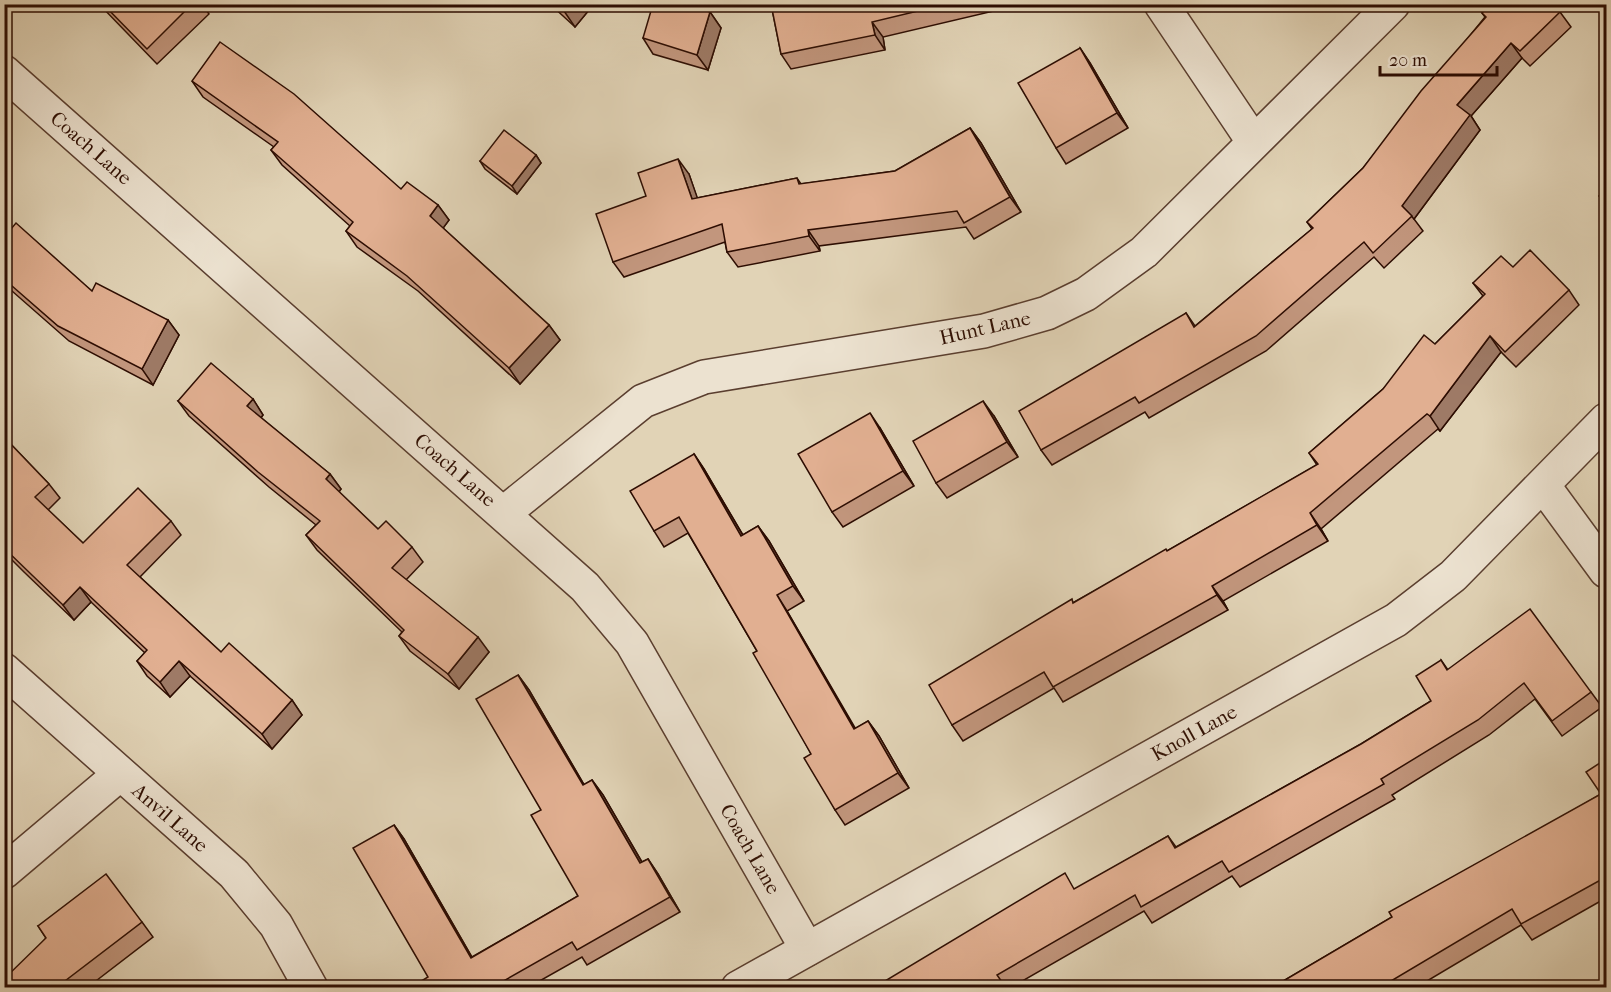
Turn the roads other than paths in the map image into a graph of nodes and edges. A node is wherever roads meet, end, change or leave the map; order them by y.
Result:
1 (1161, 4) edge
2 (1393, 4) edge
3 (4, 72) edge
4 (1253, 141) junction
5 (1606, 420) edge
6 (1543, 485) junction
7 (504, 513) junction
8 (1606, 571) edge
9 (4, 670) edge
10 (120, 774) junction
11 (4, 872) edge
12 (807, 949) junction
13 (311, 987) edge
14 (738, 987) edge

1 - 4 street
2 - 4 street, Hunt Lane
3 - 7 street, Coach Lane
4 - 7 street, Hunt Lane
5 - 6 street, Knoll Lane
6 - 8 street
6 - 12 street, Knoll Lane
7 - 12 street, Coach Lane
9 - 10 street, Anvil Lane
10 - 11 street
10 - 13 street, Anvil Lane
12 - 14 street, Knoll Lane

